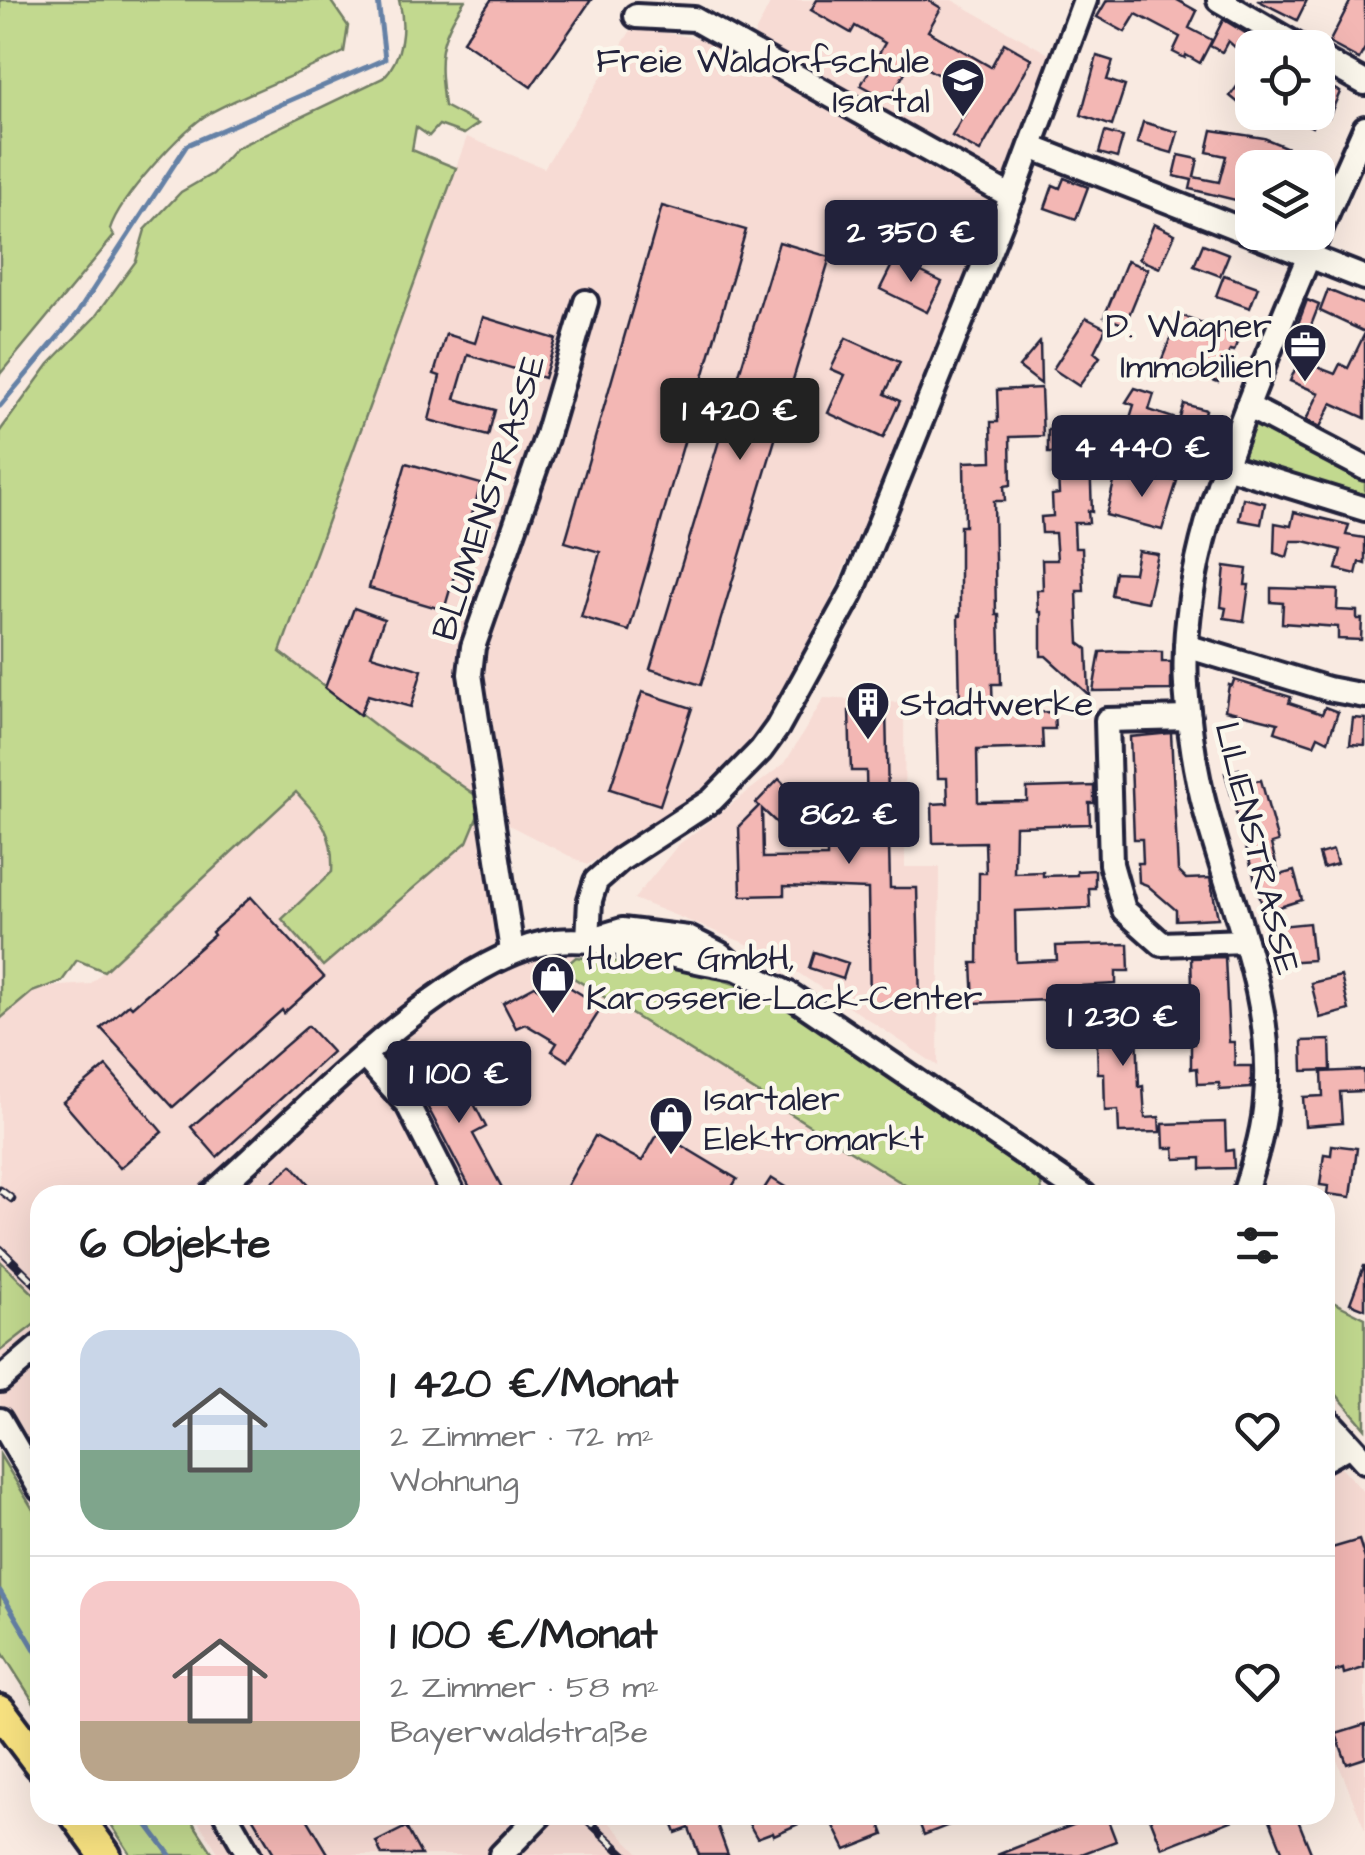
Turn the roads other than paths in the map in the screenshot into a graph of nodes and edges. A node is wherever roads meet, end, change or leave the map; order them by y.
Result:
1 (1085, 0) edge
2 (1219, 0) edge
3 (636, 16) dead end
4 (1271, 30) edge
5 (1335, 66) edge
6 (1365, 83) edge
7 (1365, 128) edge
8 (1032, 147) junction
9 (1012, 197) junction
10 (1307, 256) junction
11 (1365, 278) edge
12 (586, 302) dead end
13 (1247, 406) junction
14 (1226, 466) junction
15 (1365, 468) edge
16 (1365, 510) edge
17 (1186, 646) junction
18 (1365, 696) edge
19 (1189, 718) junction
20 (588, 940) junction
21 (1246, 941) junction
22 (512, 951) junction
23 (364, 1056) junction
24 (221, 1185) edge
25 (449, 1185) edge
26 (1064, 1185) edge
27 (1247, 1185) edge
28 (30, 1354) edge
29 (0, 1380) edge
30 (0, 1420) edge
31 (1335, 1428) edge
32 (1358, 1453) edge
33 (30, 1472) edge
34 (0, 1710) edge
35 (30, 1750) edge
36 (83, 1825) edge
37 (232, 1825) edge
38 (530, 1825) edge
39 (105, 1855) edge
40 (249, 1855) edge
41 (501, 1855) edge

1 - 8 street
2 - 4 street
3 - 9 street
5 - 6 street
7 - 10 street, LILIENSTRASSE
8 - 9 street
8 - 10 street
9 - 20 street
10 - 11 street
10 - 13 street, LILIENSTRASSE
12 - 22 street, BLUMENSTRASSE
13 - 14 street, LILIENSTRASSE
13 - 15 street
14 - 16 street
14 - 17 street, LILIENSTRASSE
17 - 18 street
17 - 19 street, LILIENSTRASSE
19 - 21 street, LILIENSTRASSE
19 - 21 street
20 - 22 street
20 - 26 street
21 - 27 street, LILIENSTRASSE
22 - 23 street
23 - 24 street
23 - 25 street
28 - 29 street
30 - 33 street
31 - 32 street
34 - 35 main road
36 - 39 main road
37 - 40 street
38 - 41 street

